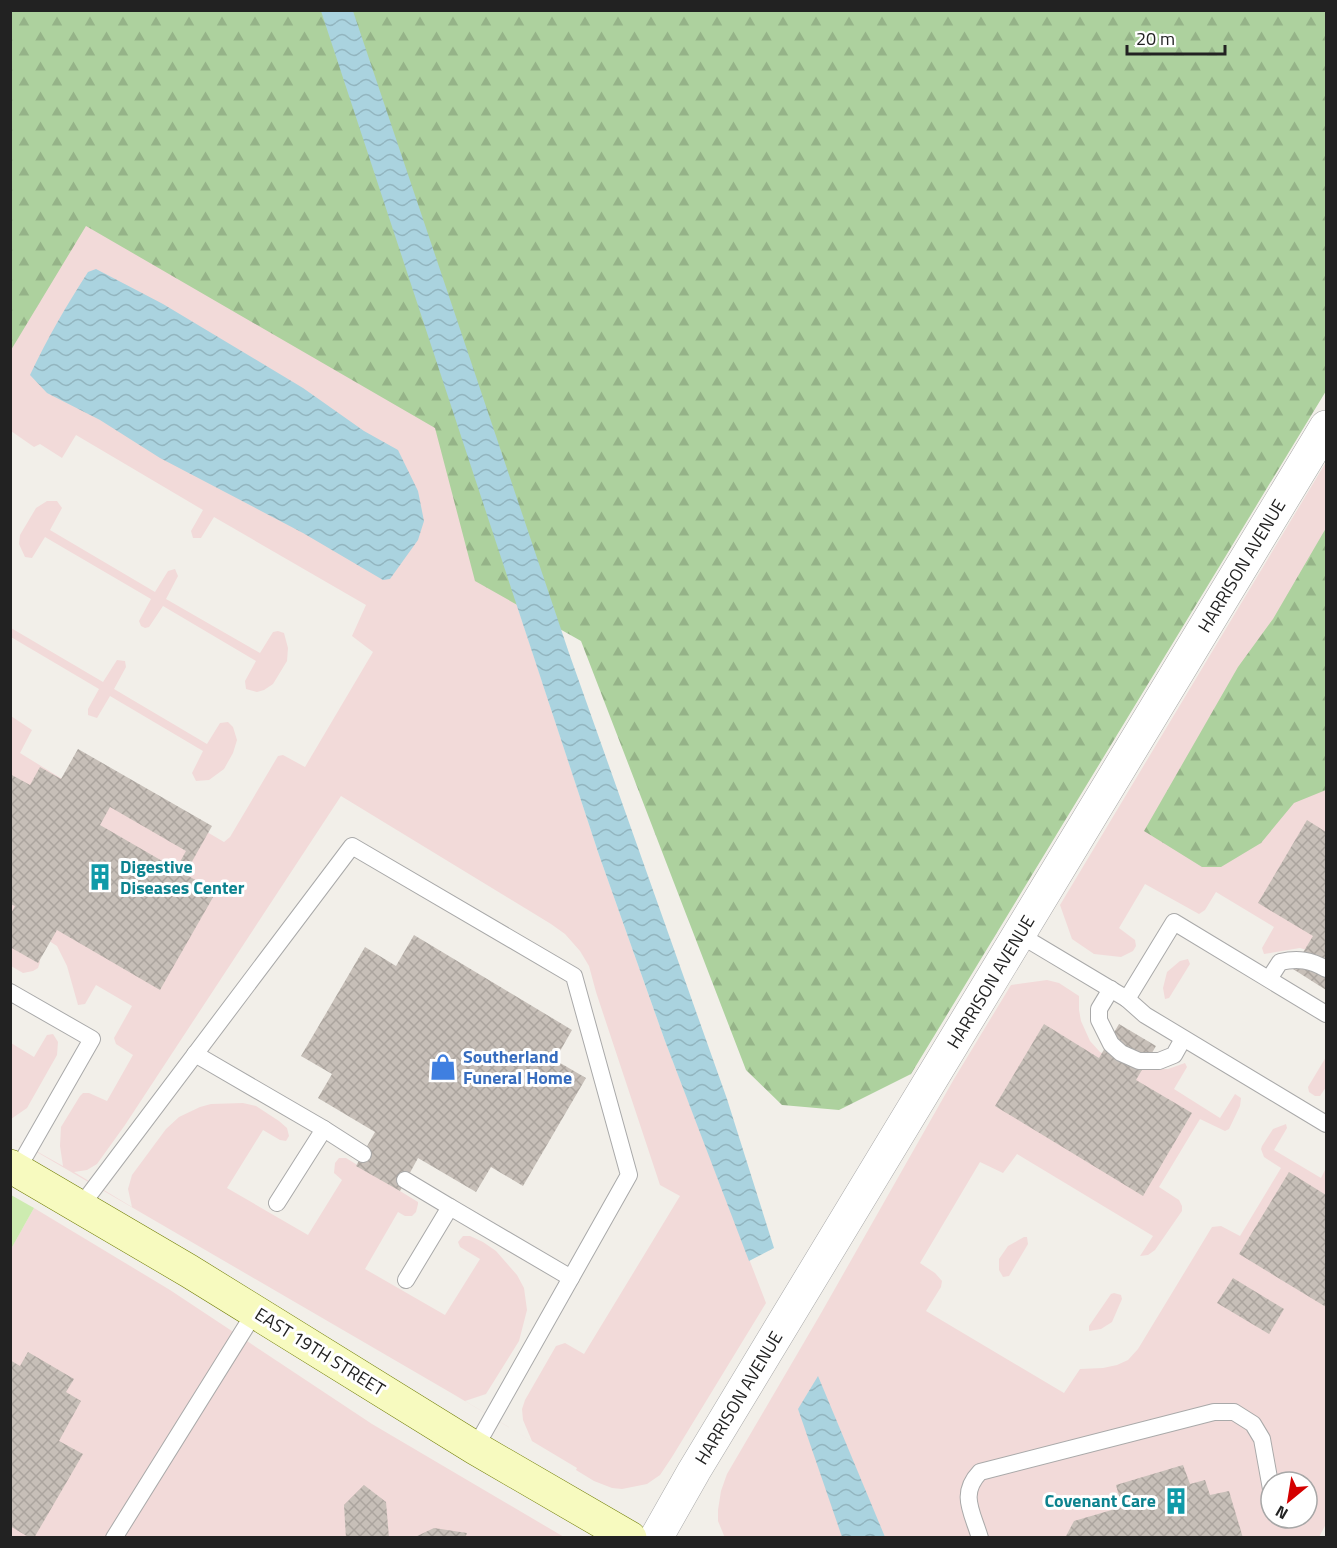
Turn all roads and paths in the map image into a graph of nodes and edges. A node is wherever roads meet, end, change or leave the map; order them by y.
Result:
1 (1326, 427) edge
2 (1020, 935) junction
3 (1326, 969) edge
4 (1269, 979) junction
5 (1111, 989) junction
6 (10, 992) edge
7 (1127, 999) junction
8 (1326, 1014) edge
9 (1183, 1039) junction
10 (195, 1054) junction
11 (1326, 1124) edge
12 (324, 1130) junction
13 (363, 1154) dead end
14 (14, 1168) edge
15 (405, 1180) dead end
16 (277, 1203) dead end
17 (80, 1207) junction
18 (450, 1207) junction
19 (571, 1278) junction
20 (406, 1280) dead end
21 (255, 1312) junction
22 (475, 1448) junction
23 (1268, 1470) edge
24 (114, 1538) edge
25 (630, 1538) edge
26 (656, 1538) edge
27 (980, 1538) edge

1 - 2 street, HARRISON AVENUE
2 - 5 lane
2 - 26 street, HARRISON AVENUE
3 - 4 lane
4 - 7 lane
4 - 8 lane
5 - 7 lane
5 - 9 lane
6 - 14 lane
7 - 9 lane
9 - 11 lane
10 - 12 lane
10 - 17 lane
10 - 19 lane
12 - 13 lane
12 - 16 lane
14 - 17 main road, EAST 19TH STREET
15 - 18 lane
17 - 21 main road, EAST 19TH STREET
18 - 19 lane
18 - 20 lane
19 - 22 lane
21 - 22 main road, EAST 19TH STREET
21 - 24 lane
22 - 25 main road, EAST 19TH STREET
23 - 27 lane

